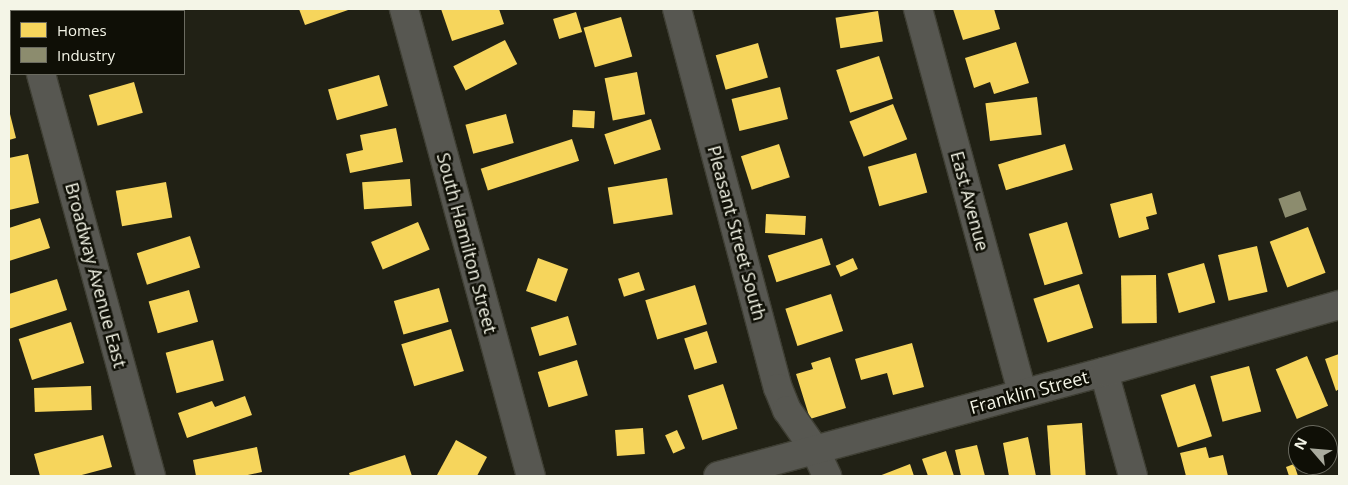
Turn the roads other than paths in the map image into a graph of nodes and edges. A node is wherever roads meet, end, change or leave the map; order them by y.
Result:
1 (404, 9) edge
2 (677, 9) edge
3 (918, 9) edge
4 (41, 75) edge
5 (1339, 305) edge
6 (1104, 372) junction
7 (1022, 393) junction
8 (815, 450) junction
9 (151, 476) edge
10 (531, 476) edge
11 (718, 476) edge
12 (827, 476) edge
13 (1132, 476) edge

1 - 10 street, South Hamilton Street
2 - 8 street, Pleasant Street South
3 - 7 street, East Avenue
4 - 9 street, Broadway Avenue East
5 - 6 street, Franklin Street
6 - 7 street, Franklin Street
6 - 13 street
7 - 8 street, Franklin Street
8 - 11 street, Franklin Street
8 - 12 street, Pleasant Street South

